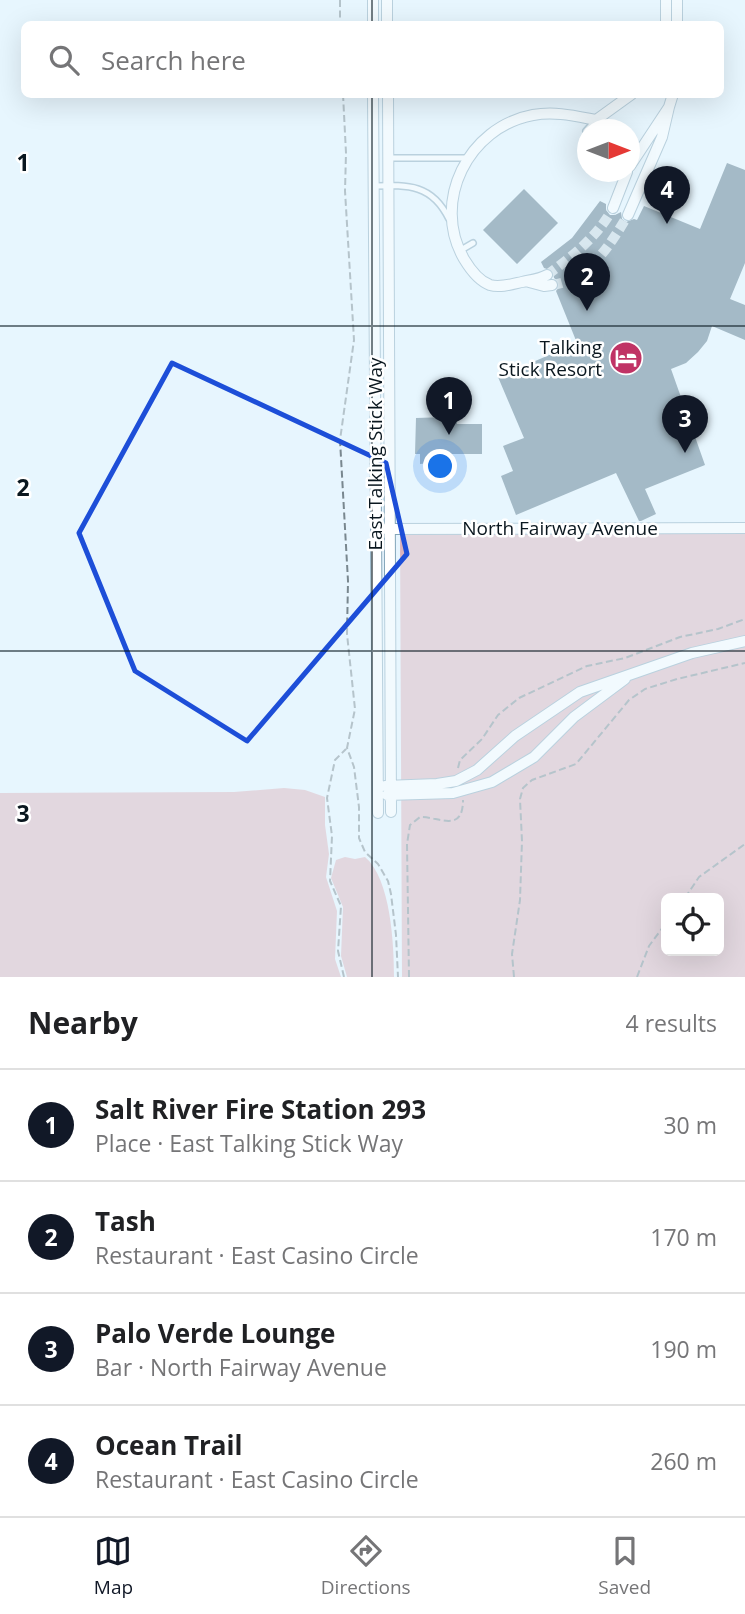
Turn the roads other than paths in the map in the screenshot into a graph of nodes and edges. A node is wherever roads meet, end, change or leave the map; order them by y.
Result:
1 (373, 0) edge
2 (387, 0) edge
3 (666, 0) edge
4 (677, 0) edge
5 (373, 21) edge
6 (387, 21) edge
7 (666, 21) edge
8 (677, 21) edge
9 (373, 98) edge
10 (388, 98) edge
11 (626, 98) edge
12 (670, 99) edge
13 (590, 119) edge
14 (597, 119) edge
15 (640, 148) edge
16 (388, 158) junction
17 (468, 158) junction
18 (622, 182) edge
19 (374, 186) junction
20 (388, 186) junction
21 (613, 208) tunnel mouth
22 (628, 215) tunnel mouth
23 (451, 222) junction
24 (474, 243) dead end
25 (460, 251) junction
26 (547, 275) tunnel mouth
27 (525, 281) junction
28 (552, 285) tunnel mouth
29 (374, 295) junction
30 (388, 296) junction
31 (375, 338) junction
32 (389, 338) junction
33 (376, 511) junction
34 (390, 511) junction
35 (376, 528) junction
36 (390, 528) junction
37 (745, 528) edge
38 (745, 641) edge
39 (631, 675) junction
40 (391, 790) junction
41 (377, 791) junction
42 (391, 812) joint
43 (378, 813) joint

1 - 5 street
2 - 6 street
3 - 7 street
4 - 8 street
9 - 19 street, East Talking Stick Way
10 - 16 street, East Talking Stick Way
11 - 14 street
12 - 15 street
12 - 22 street
13 - 17 street
16 - 17 lane
16 - 20 street, East Talking Stick Way
17 - 23 street
18 - 21 street
19 - 20 lane
19 - 29 street, East Talking Stick Way
20 - 23 lane
20 - 30 street, East Talking Stick Way
23 - 25 street
24 - 25 lane
25 - 27 street
26 - 27 street
27 - 28 street
29 - 30 lane
29 - 31 street, East Talking Stick Way
30 - 32 street, East Talking Stick Way
31 - 32 lane
31 - 33 street, East Talking Stick Way
32 - 34 street, East Talking Stick Way
33 - 34 lane
33 - 35 street, East Talking Stick Way
34 - 36 street, East Talking Stick Way
35 - 36 street, North Fairway Avenue
35 - 41 street, East Talking Stick Way
36 - 37 street, North Fairway Avenue
36 - 40 street, East Talking Stick Way
38 - 39 street
39 - 40 street
39 - 40 street
40 - 41 street
40 - 42 street, East Talking Stick Way
41 - 43 street, East Talking Stick Way
42 - 43 lane

